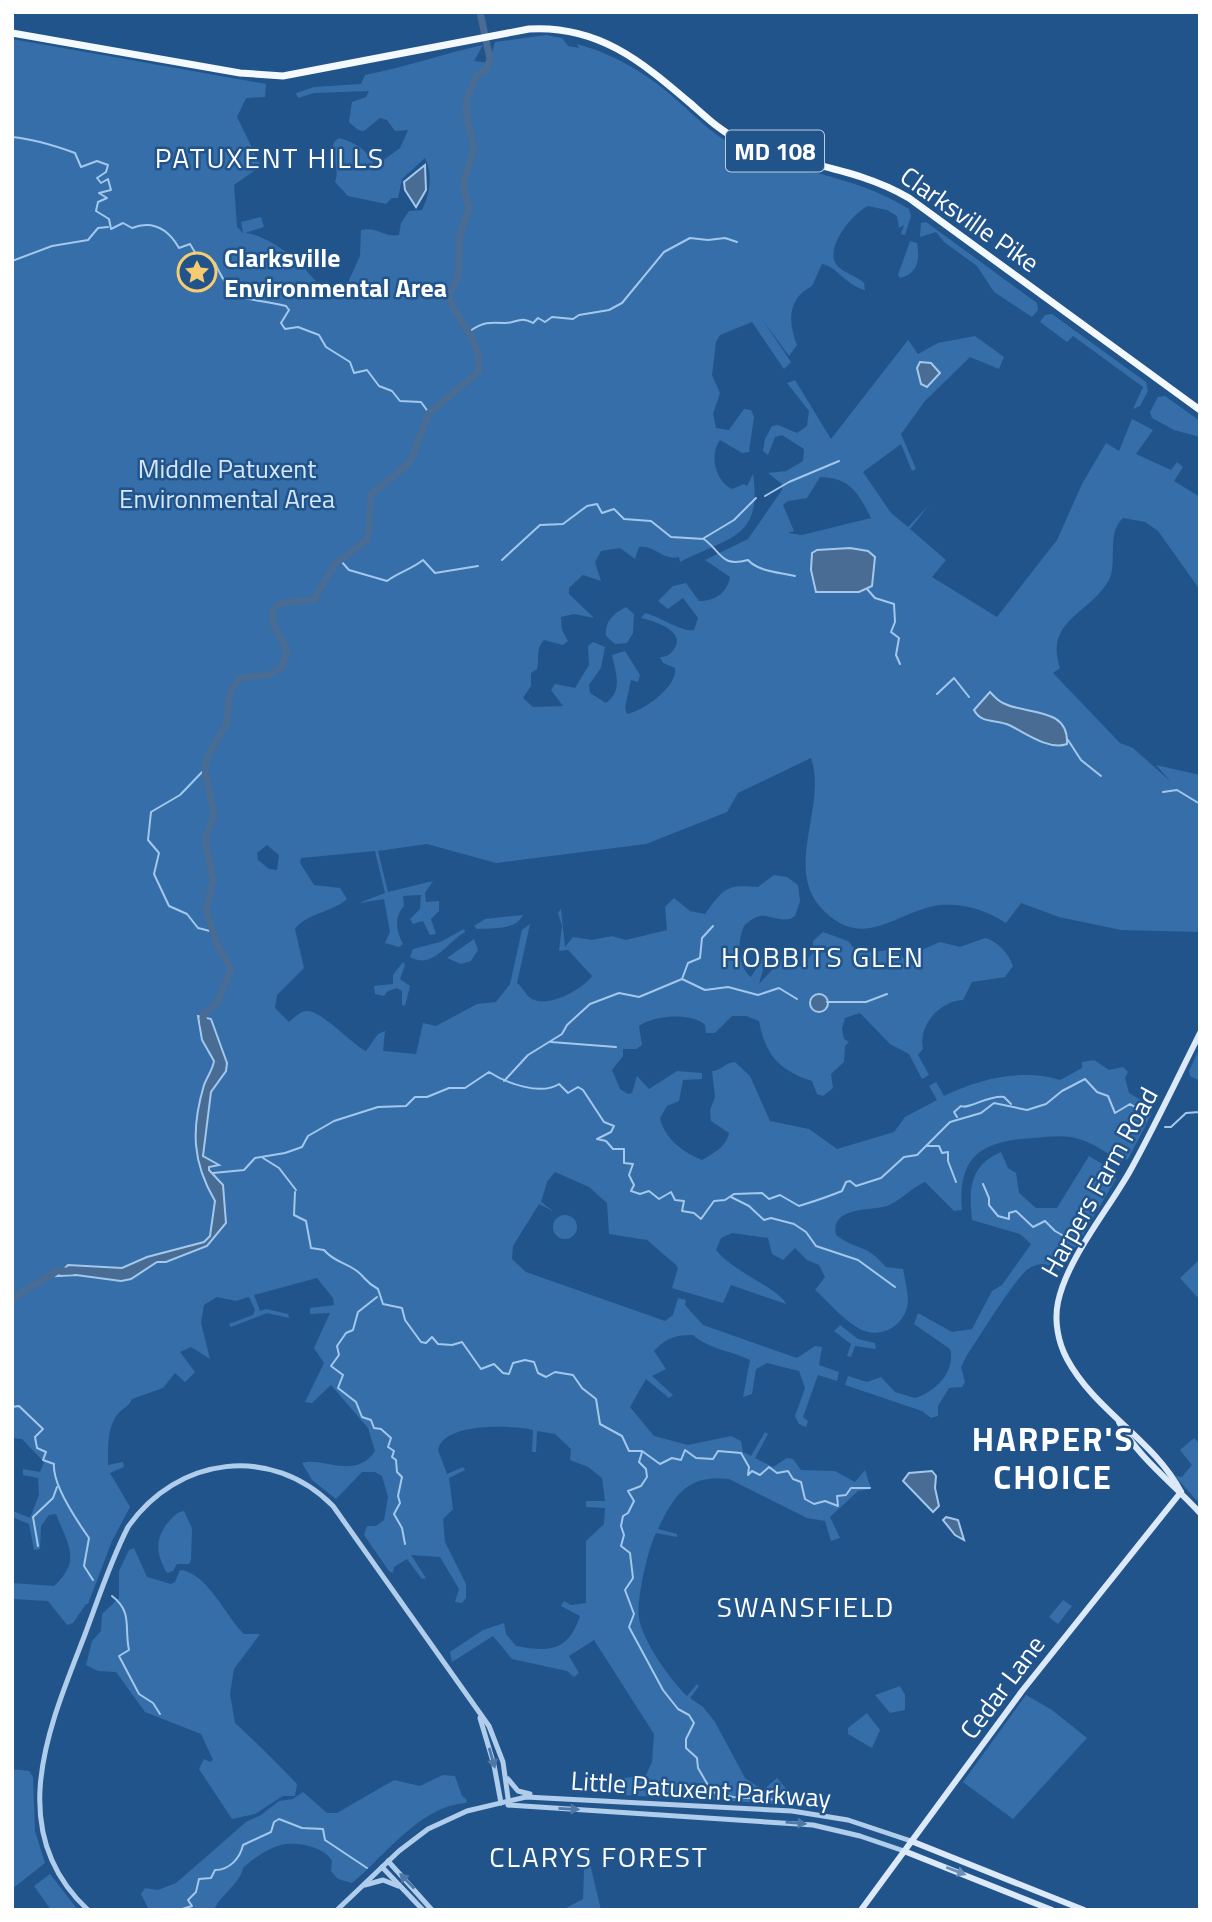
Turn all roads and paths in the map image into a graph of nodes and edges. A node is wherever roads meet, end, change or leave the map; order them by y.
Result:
1 (12, 33) edge
2 (1200, 410) edge
3 (1200, 1033) edge
4 (1181, 1492) junction
5 (1200, 1513) edge
6 (478, 1714) junction
7 (505, 1772) junction
8 (548, 1797) junction
9 (501, 1803) junction
10 (509, 1803) junction
11 (911, 1841) junction
12 (904, 1851) junction
13 (388, 1861) junction
14 (383, 1867) junction
15 (362, 1886) junction
16 (406, 1892) junction
17 (88, 1910) edge
18 (337, 1910) edge
19 (423, 1910) edge
20 (432, 1910) edge
21 (861, 1910) edge
22 (1052, 1910) edge
23 (1084, 1910) edge

1 - 2 main road, Clarksville Pike / MD 108
3 - 4 main road, Harpers Farm Road
4 - 5 main road, Harpers Farm Road
4 - 11 main road, Cedar Lane
6 - 7 street
6 -> 9 street
6 - 17 street
7 - 8 street
7 - 10 street
8 - 10 street, Little Patuxent Parkway
8 - 11 street, Little Patuxent Parkway
9 - 10 street, Little Patuxent Parkway
9 - 13 street
10 -> 12 street, Little Patuxent Parkway
11 - 12 main road, Cedar Lane
11 - 23 main road, Little Patuxent Parkway
12 - 21 main road, Cedar Lane
12 -> 22 main road, Little Patuxent Parkway
13 - 14 street
20 -> 13 street
14 - 15 street
14 - 16 street
15 - 16 street
15 - 18 street
16 - 19 street

